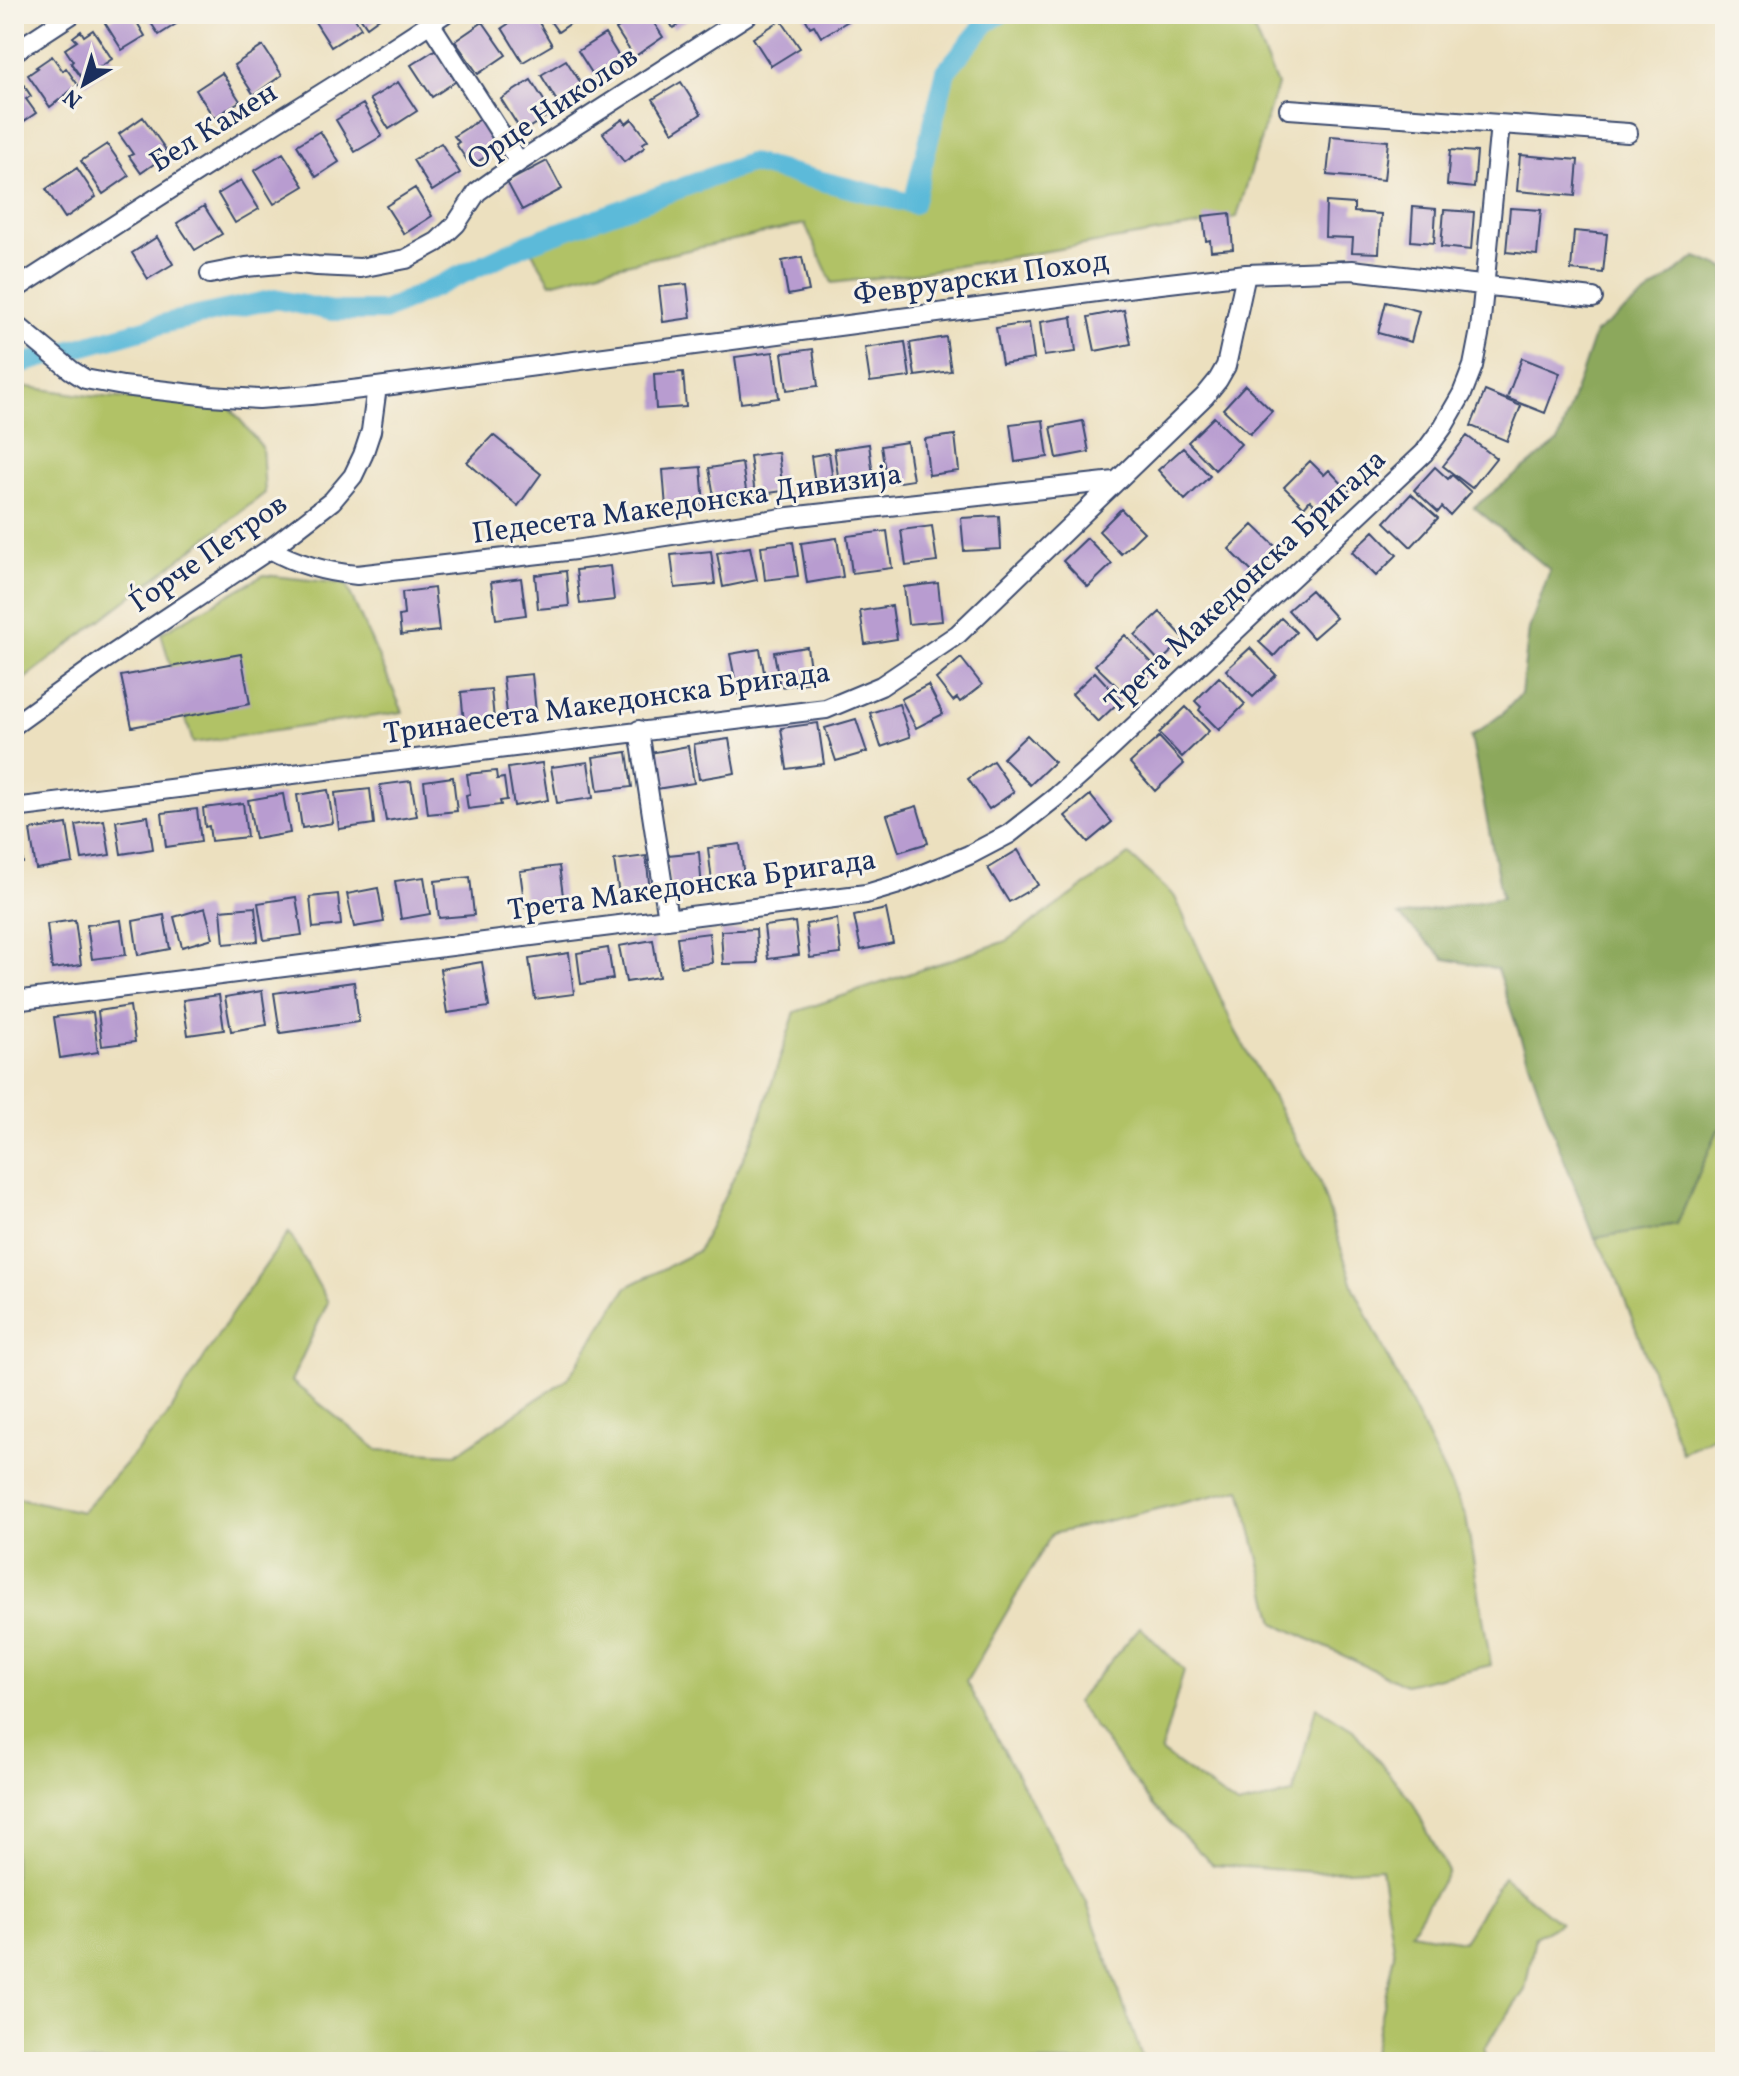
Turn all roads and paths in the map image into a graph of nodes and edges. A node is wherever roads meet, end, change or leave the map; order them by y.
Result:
1 (72, 14) edge
2 (749, 14) edge
3 (437, 18) edge
4 (14, 52) edge
5 (1289, 109) dead end
6 (1500, 124) junction
7 (1628, 133) dead end
8 (519, 162) junction
9 (210, 274) dead end
10 (1246, 274) junction
11 (1484, 286) junction
12 (14, 290) edge
13 (1593, 298) dead end
14 (14, 323) edge
15 (377, 387) junction
16 (1115, 481) junction
17 (270, 549) junction
18 (14, 725) edge
19 (639, 730) junction
20 (14, 808) edge
21 (668, 919) junction
22 (14, 1001) edge

1 - 4 street
2 - 8 street, Орце Николов
3 - 8 street
3 - 12 street, Бел Камен
5 - 6 street
6 - 7 street
6 - 11 street, Трета Македонска Бригада
8 - 9 street, Орце Николов
10 - 11 street, Февруарски Поход
10 - 15 street, Февруарски Поход
10 - 16 street, Тринаесета Македонска Бригада
11 - 13 street, Февруарски Поход
11 - 21 street, Трета Македонска Бригада
14 - 15 street, Февруарски Поход
15 - 17 street, Ѓорче Петров
16 - 17 street, Педесета Македонска Дивизија
16 - 19 street, Тринаесета Македонска Бригада
17 - 18 street, Ѓорче Петров
19 - 20 street, Тринаесета Македонска Бригада
19 - 21 street
21 - 22 street, Трета Македонска Бригада

